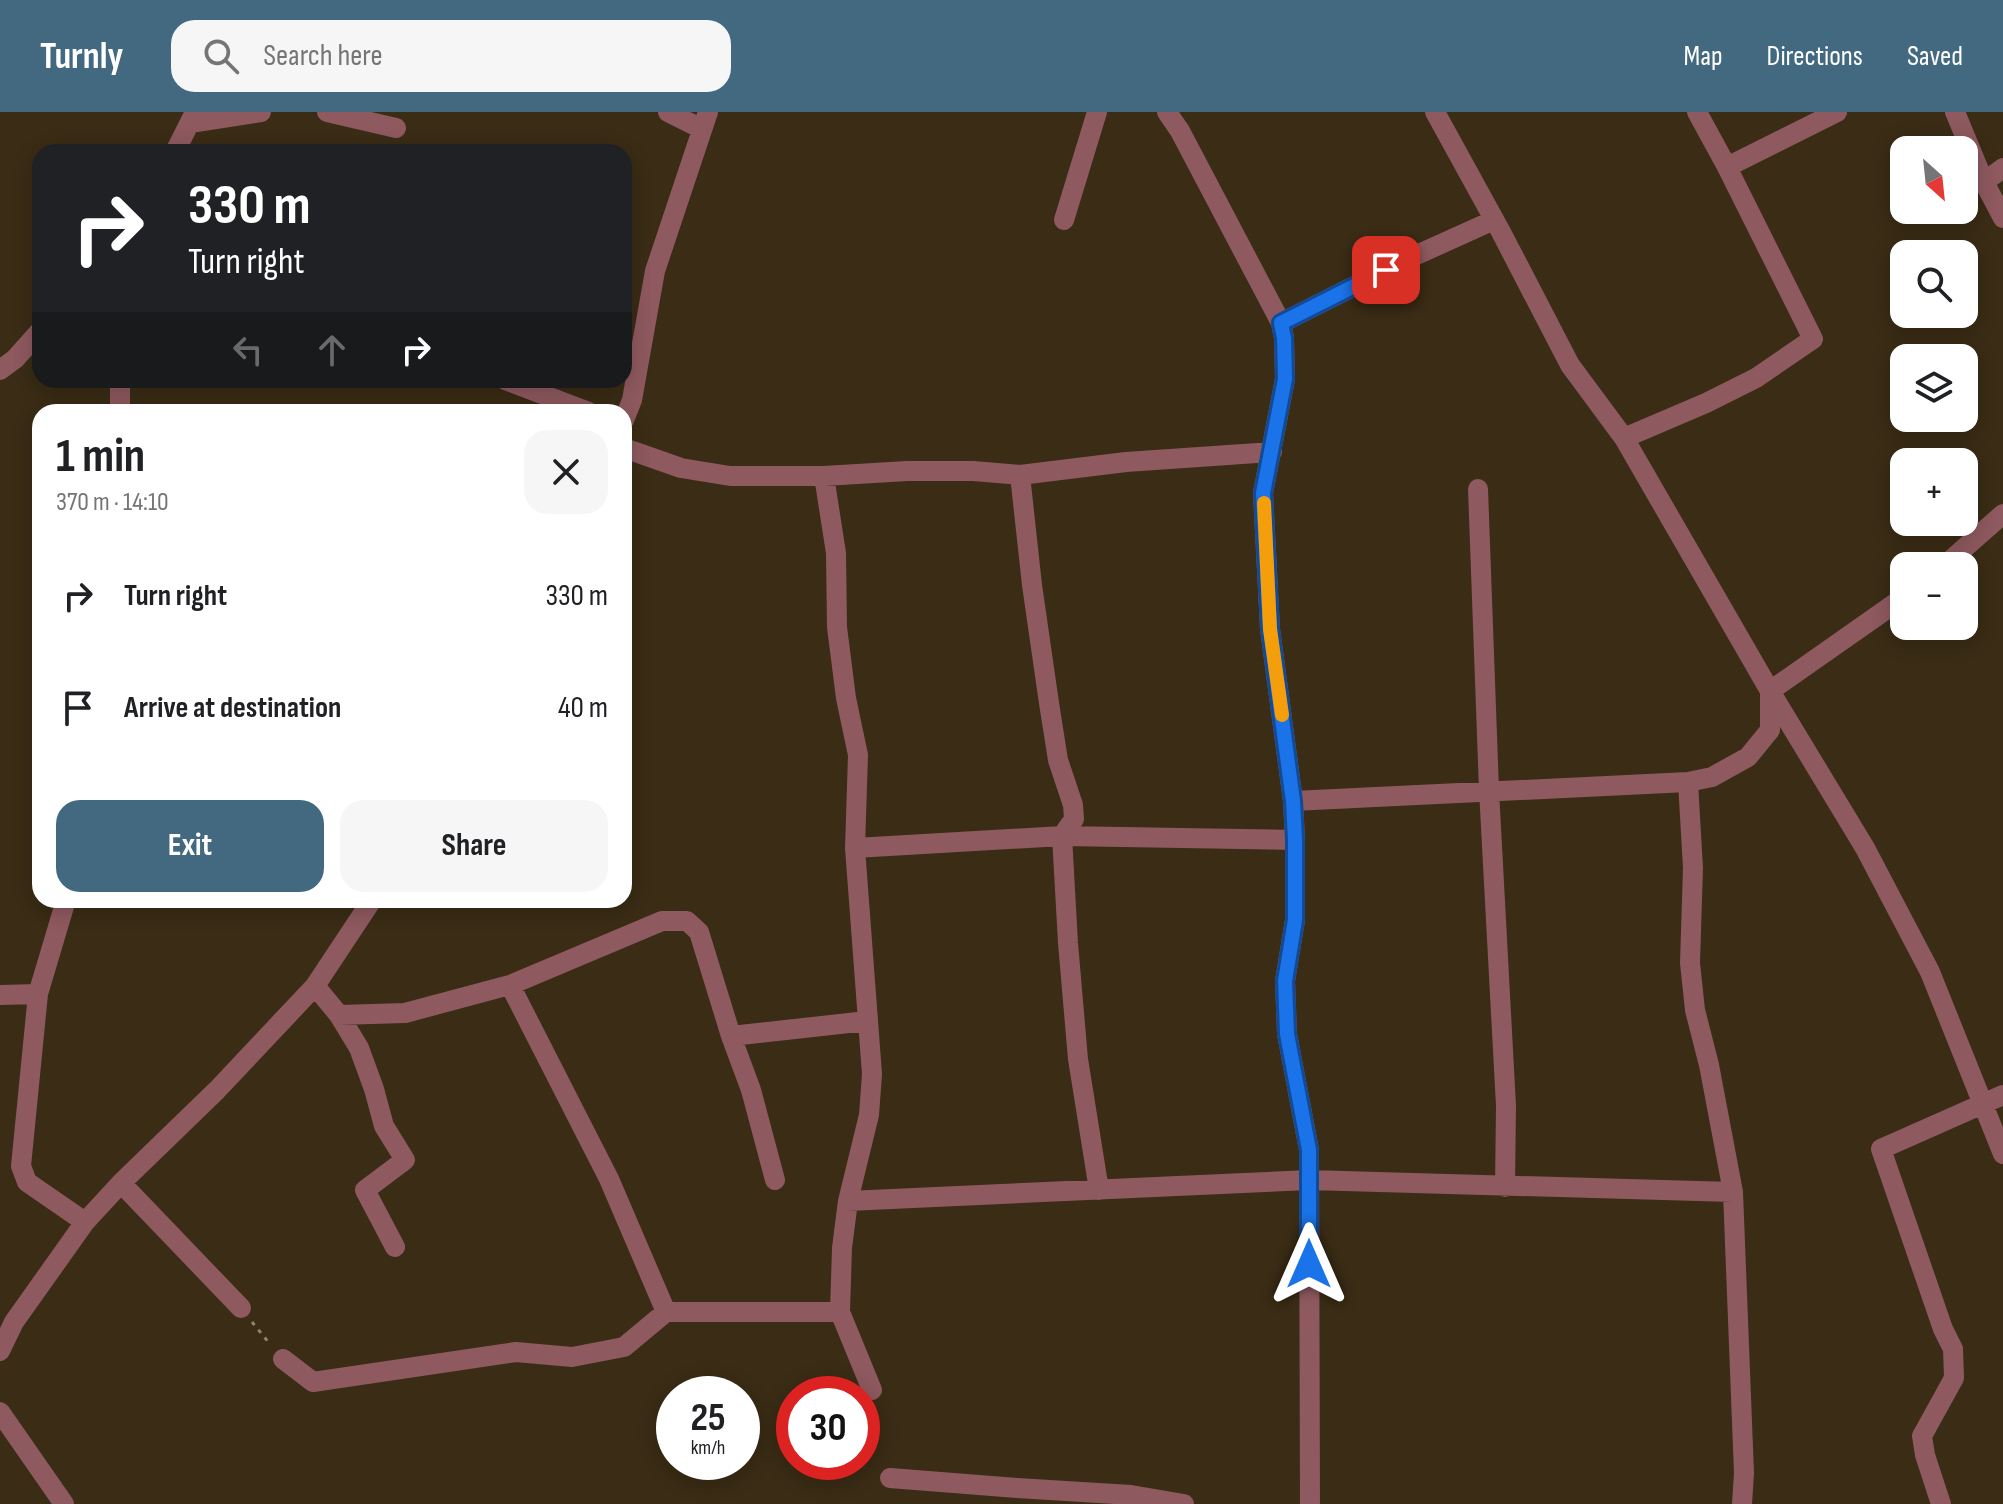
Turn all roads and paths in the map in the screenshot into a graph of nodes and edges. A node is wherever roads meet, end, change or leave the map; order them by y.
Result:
1 (261, 112) edge
2 (327, 112) edge
3 (668, 112) edge
4 (1097, 112) edge
5 (1167, 112) edge
6 (1435, 112) edge
7 (1697, 112) edge
8 (1837, 112) edge
9 (1955, 112) edge
10 (192, 118) edge
11 (705, 120) edge
12 (396, 128) dead end
13 (179, 144) edge
14 (1727, 167) junction
15 (2003, 168) edge
16 (1984, 182) junction
17 (2003, 218) edge
18 (1064, 220) dead end
19 (1494, 220) junction
20 (1281, 323) junction
21 (32, 340) edge
22 (0, 370) edge
23 (526, 388) edge
24 (568, 404) edge
25 (630, 404) edge
26 (1624, 438) junction
27 (632, 451) edge
28 (1272, 452) junction
29 (1020, 475) junction
30 (824, 476) junction
31 (1478, 489) dead end
32 (2003, 514) edge
33 (1960, 552) edge
34 (1890, 607) edge
35 (1770, 691) junction
36 (1688, 782) junction
37 (1489, 790) junction
38 (1293, 801) junction
39 (1062, 836) junction
40 (1295, 840) junction
41 (855, 848) junction
42 (64, 908) edge
43 (367, 908) edge
44 (510, 985) junction
45 (315, 986) junction
46 (38, 994) junction
47 (0, 995) edge
48 (339, 1015) junction
49 (867, 1021) junction
50 (731, 1036) junction
51 (2003, 1095) edge
52 (1982, 1103) junction
53 (2003, 1154) edge
54 (775, 1180) dead end
55 (1309, 1180) junction
56 (121, 1183) junction
57 (1505, 1187) junction
58 (1099, 1190) junction
59 (1733, 1192) junction
60 (848, 1201) junction
61 (85, 1222) junction
62 (395, 1247) dead end
63 (241, 1308) joint
64 (666, 1312) junction
65 (840, 1312) junction
66 (0, 1351) edge
67 (283, 1359) joint
68 (866, 1376) edge
69 (0, 1412) edge
70 (890, 1478) dead end
71 (64, 1504) edge
72 (1184, 1504) edge
73 (1310, 1504) edge
74 (1742, 1504) edge
75 (1941, 1504) edge

1 - 10 street
2 - 12 street
3 - 11 street
4 - 18 street
5 - 20 street
6 - 19 street
7 - 14 street
8 - 14 street
9 - 16 street
10 - 13 street
11 - 25 street
14 - 26 street
15 - 16 street
16 - 17 street
19 - 20 street
19 - 26 street
20 - 28 street
21 - 22 street
23 - 24 street
26 - 35 street
27 - 30 street
28 - 29 street
28 - 38 street
29 - 30 street
29 - 39 street
30 - 41 street
31 - 37 street
32 - 33 street
34 - 35 street
35 - 36 street
35 - 52 street
36 - 37 street
36 - 59 street
37 - 38 street
37 - 57 street
38 - 40 street
39 - 40 street
39 - 41 street
39 - 58 street
40 - 55 street
41 - 49 street
42 - 46 street
43 - 45 street
44 - 48 street
44 - 50 street
44 - 64 street
45 - 48 street
45 - 56 street
46 - 47 street
46 - 61 street
48 - 62 street
49 - 50 street
49 - 60 street
50 - 54 street
51 - 52 street
52 - 53 street
52 - 75 street
55 - 57 street
55 - 58 street
55 - 73 street
56 - 61 street
56 - 63 street
57 - 59 street
58 - 60 street
59 - 74 street
60 - 65 street
61 - 66 street
63 - 67 path
64 - 65 street
64 - 67 street
65 - 68 street
69 - 71 street
70 - 72 street

